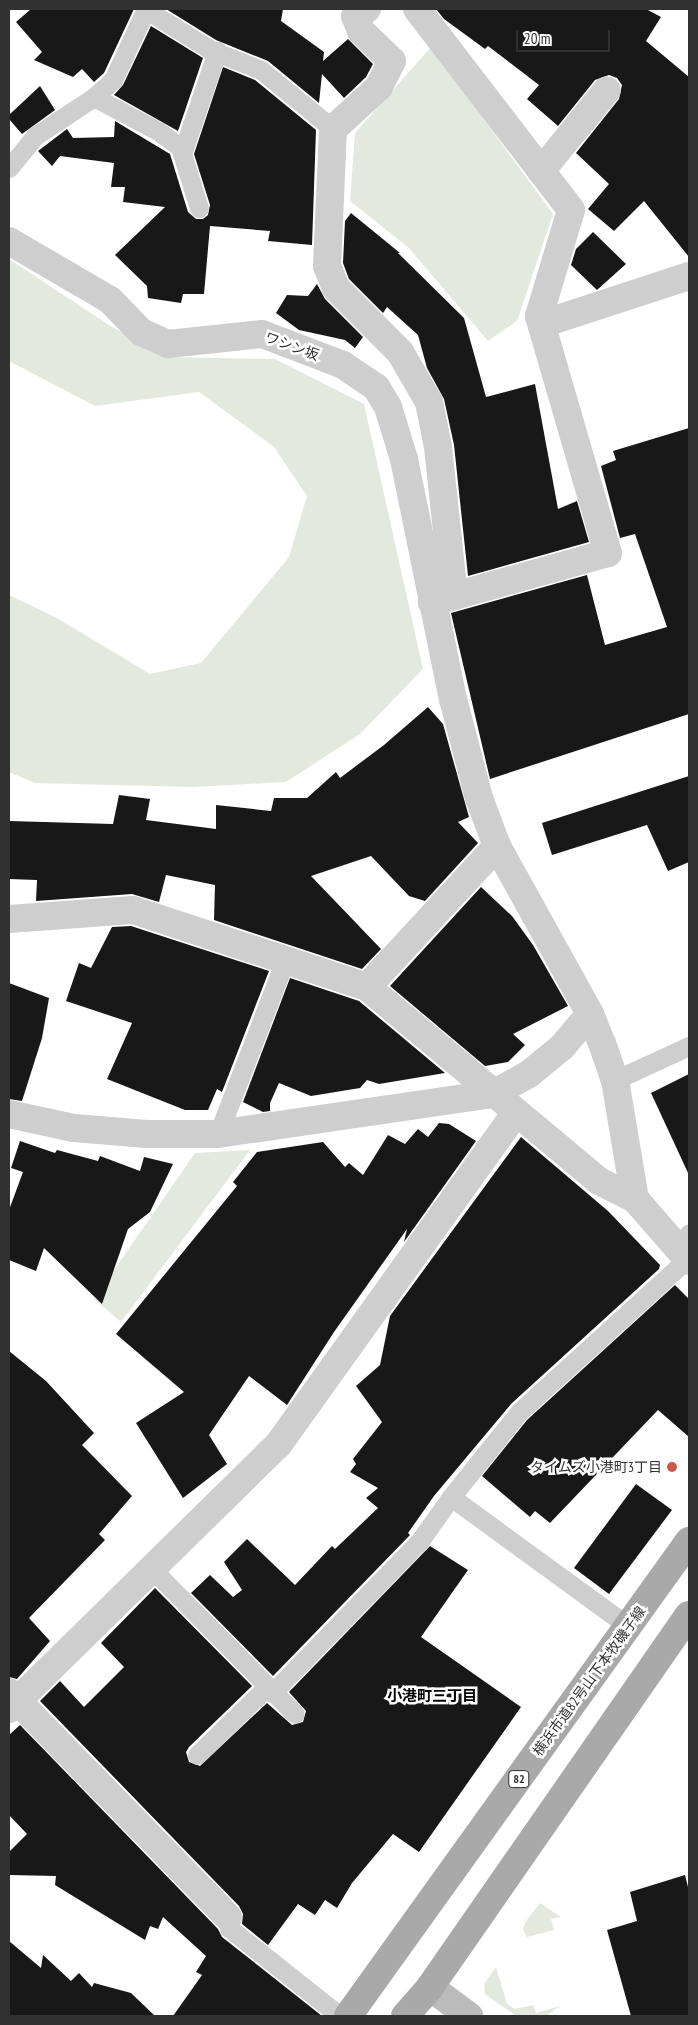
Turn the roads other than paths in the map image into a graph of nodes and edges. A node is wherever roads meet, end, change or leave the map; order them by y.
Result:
1 (368, 9) edge
2 (416, 9) edge
3 (155, 11) edge
4 (217, 51) junction
5 (607, 90) dead end
6 (94, 97) junction
7 (333, 128) junction
8 (182, 154) junction
9 (9, 168) edge
10 (541, 171) junction
11 (199, 208) dead end
12 (9, 241) edge
13 (689, 276) edge
14 (542, 324) junction
15 (443, 599) junction
16 (497, 846) junction
17 (9, 919) edge
18 (286, 960) junction
19 (366, 987) junction
20 (590, 1014) junction
21 (689, 1046) edge
22 (615, 1080) junction
23 (493, 1094) junction
24 (516, 1113) junction
25 (9, 1114) edge
26 (218, 1134) junction
27 (636, 1199) junction
28 (686, 1251) edge
29 (451, 1497) junction
30 (689, 1541) edge
31 (150, 1567) junction
32 (689, 1615) edge
33 (628, 1626) junction
34 (269, 1690) junction
35 (12, 1701) edge
36 (295, 1714) dead end
37 (197, 1755) dead end
38 (228, 1917) joint
39 (430, 1987) junction
40 (340, 2016) edge
41 (348, 2016) edge
42 (405, 2016) edge
43 (469, 2016) edge

1 - 7 street
2 - 10 street
3 - 4 lane
3 - 6 lane
4 - 7 lane
4 - 8 lane
5 - 10 street
6 - 8 lane
6 - 9 lane
7 - 15 street
8 - 11 lane
10 - 14 street
12 - 15 street, ワシン坂
13 - 14 street
14 - 15 street
15 - 16 street
16 - 19 street
16 - 20 street
17 - 18 street
18 - 19 street
18 - 26 lane
19 - 23 street
20 - 22 street
20 - 23 street
21 - 22 lane
22 - 27 street
23 - 24 street
23 - 26 street
24 - 27 street
24 - 31 street
25 - 26 street
27 - 28 street
28 - 29 lane
29 - 33 lane
29 - 34 lane
30 - 33 main road, 横浜市道82号山下本牧磯子線 / 82
31 - 34 lane
31 - 35 street
32 - 39 main road
33 - 41 main road, 横浜市道82号山下本牧磯子線 / 82
34 - 36 lane
34 - 37 lane
35 - 38 street
38 - 40 lane
39 - 42 main road
39 - 43 street

